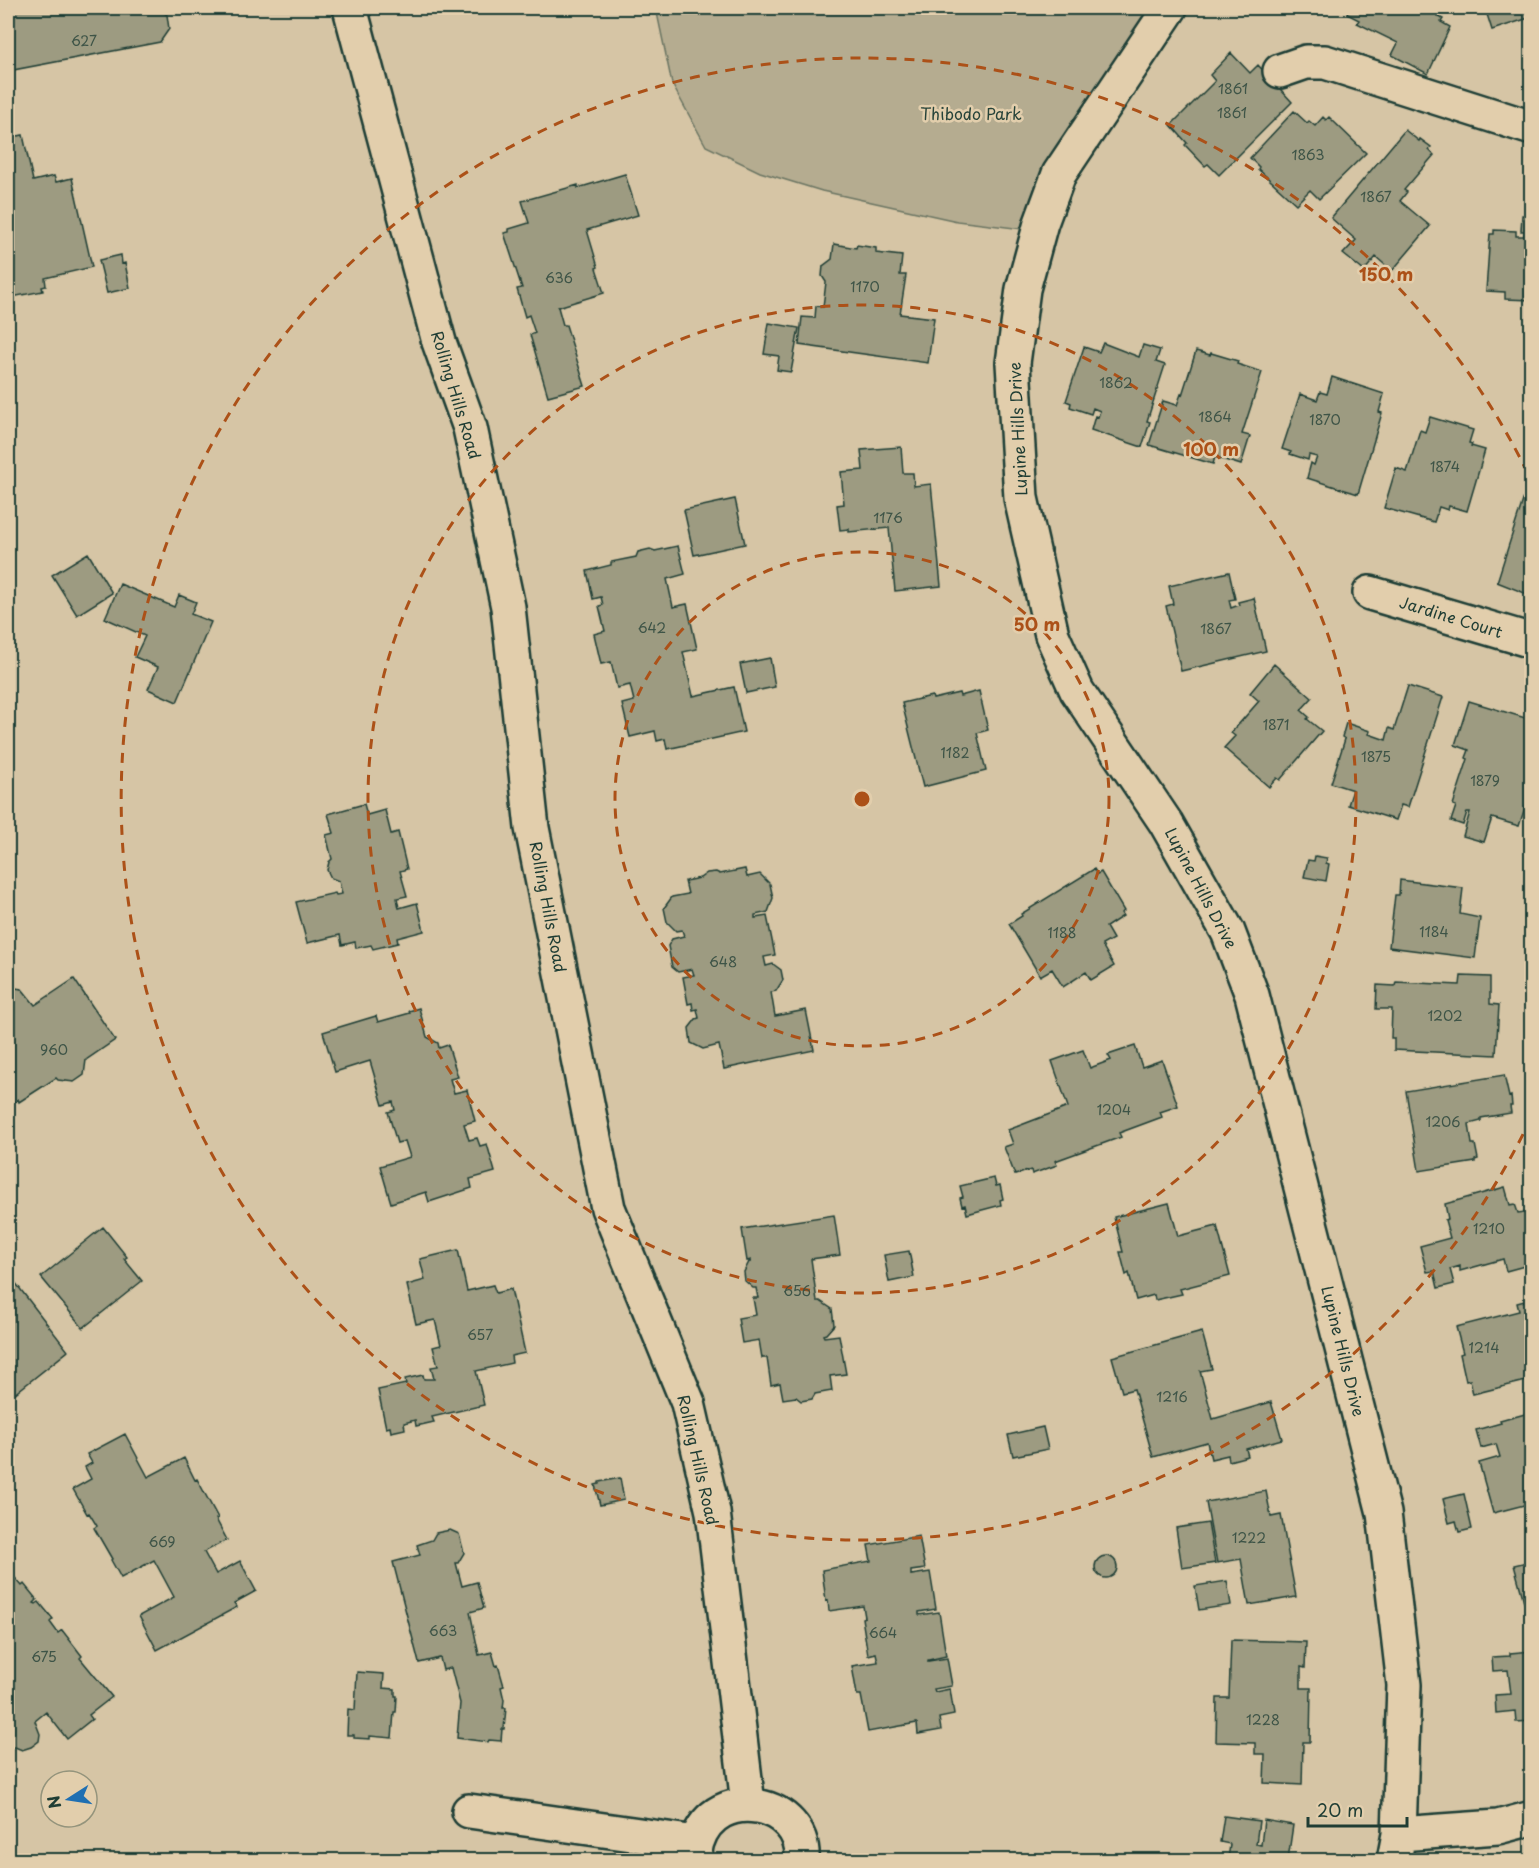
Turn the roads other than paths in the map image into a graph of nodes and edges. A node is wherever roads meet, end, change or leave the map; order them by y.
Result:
1 (350, 8) edge
2 (1170, 8) edge
3 (1280, 71) dead end
4 (1530, 128) edge
5 (1370, 593) dead end
6 (1532, 641) edge
7 (748, 1804) junction
8 (469, 1811) dead end
9 (1532, 1818) edge
10 (1396, 1847) edge
11 (695, 1852) edge
12 (802, 1860) edge

1 - 7 street, Rolling Hills Road
2 - 10 street, Lupine Hills Drive
3 - 4 street
5 - 6 street, Jardine Court
7 - 11 street
7 - 12 street
8 - 11 street
9 - 10 street

